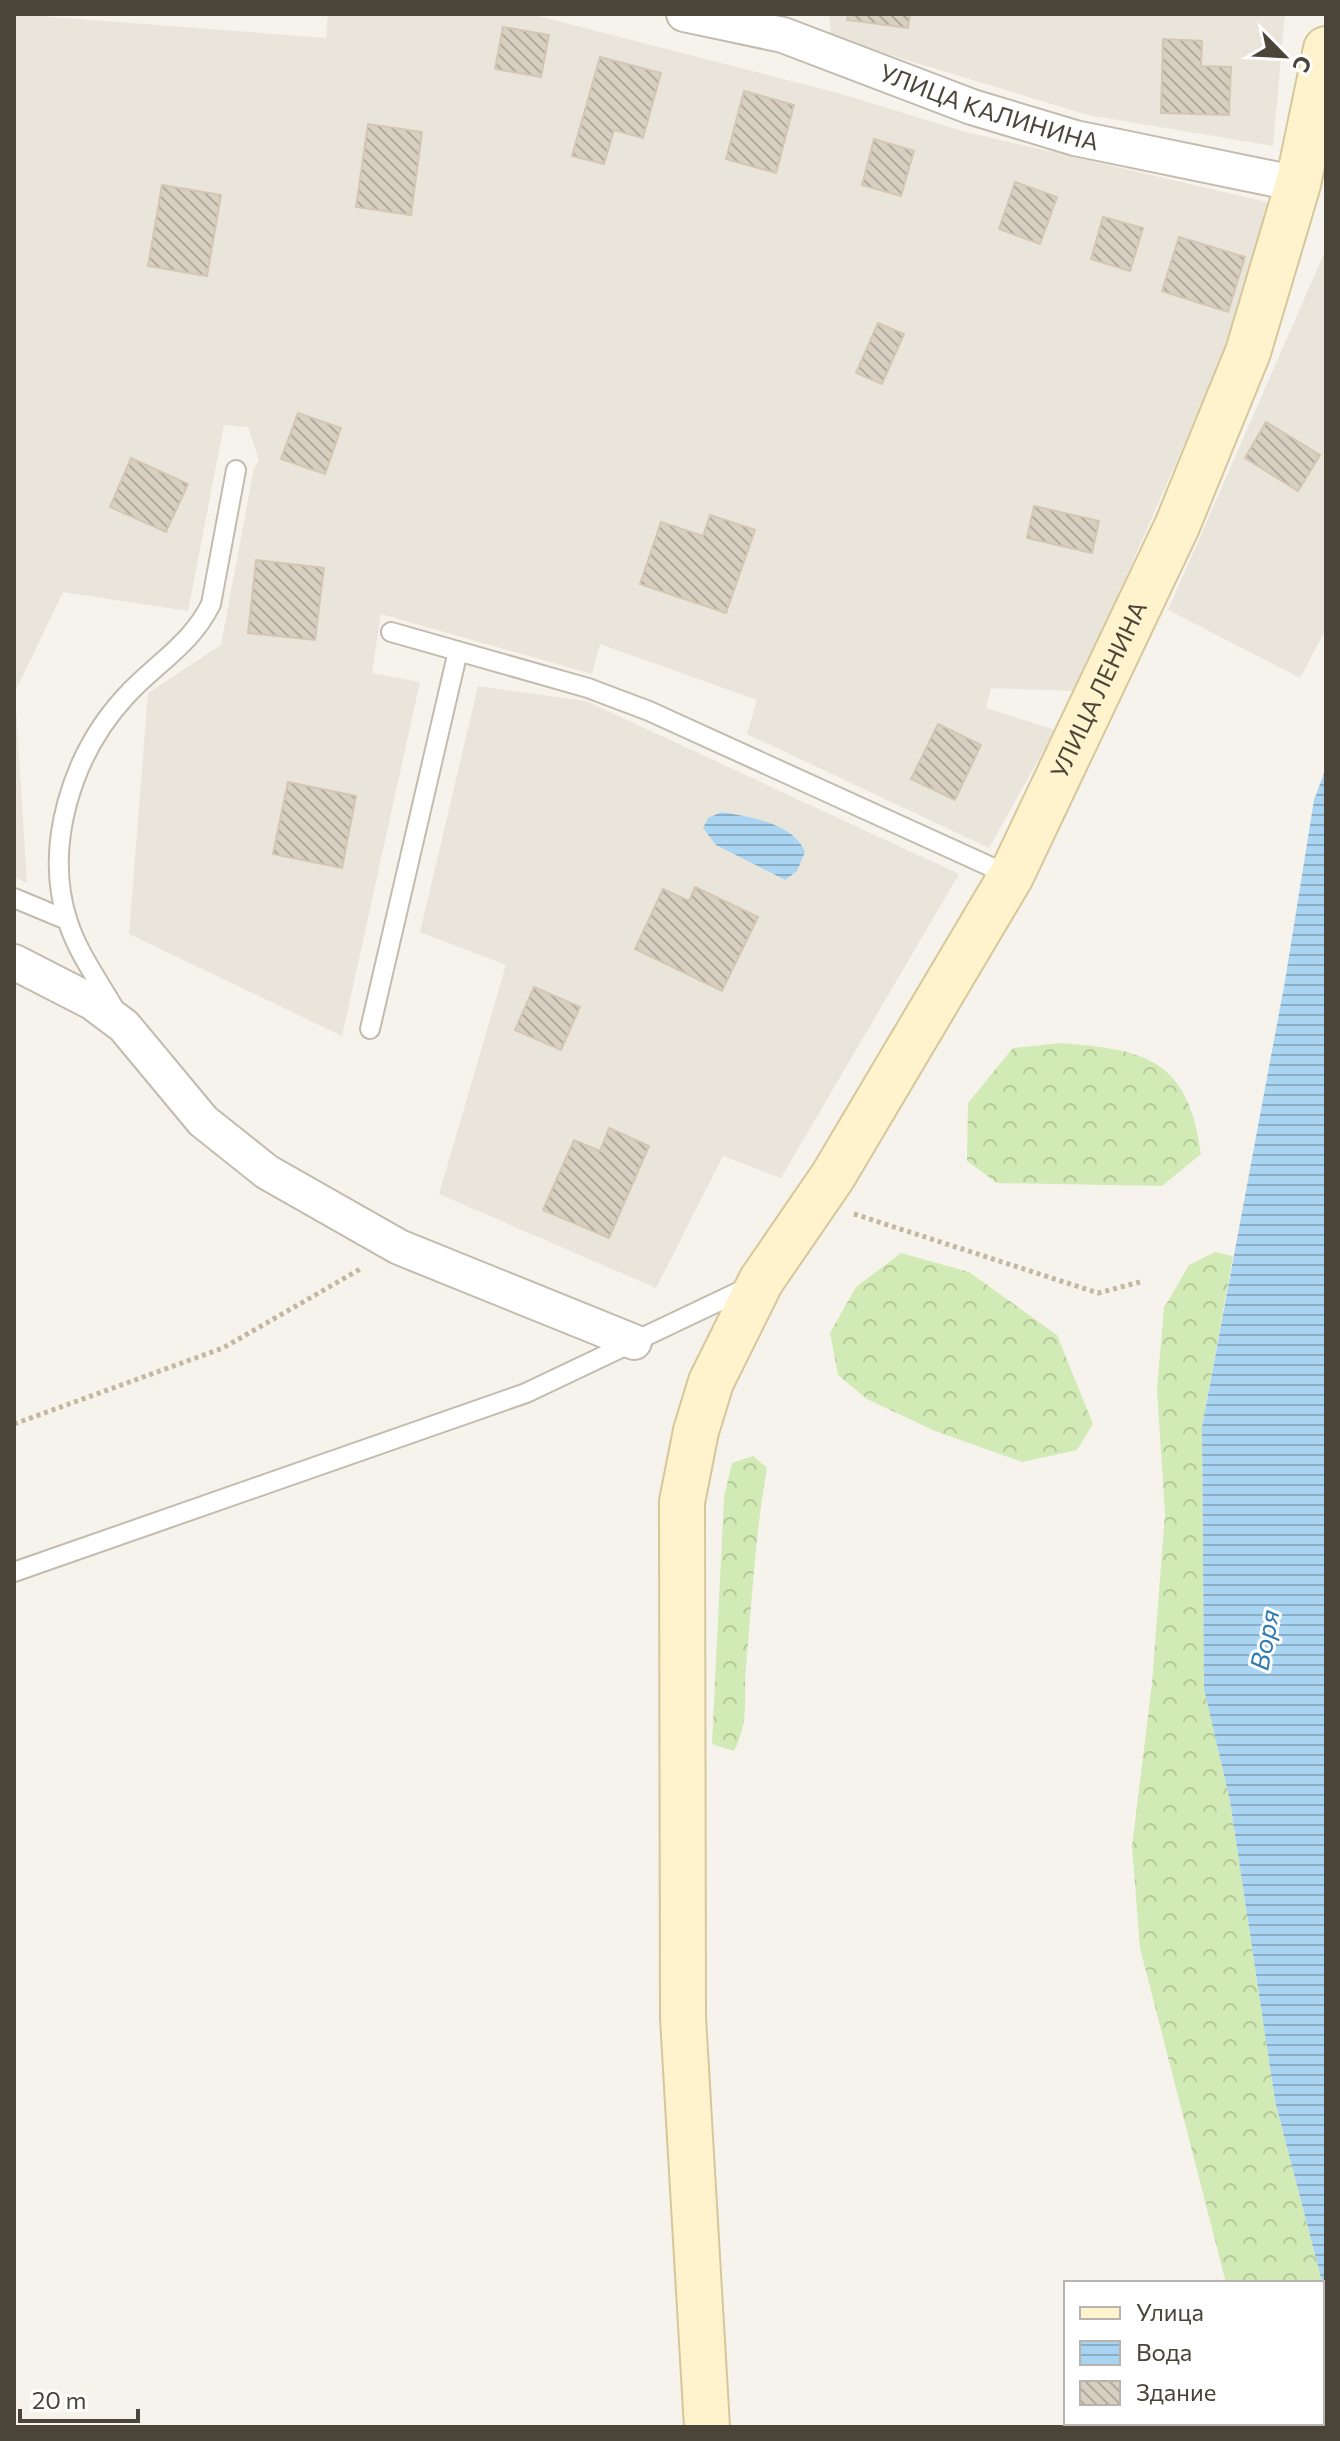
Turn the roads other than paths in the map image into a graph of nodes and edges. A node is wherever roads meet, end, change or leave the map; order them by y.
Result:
1 (684, 14) edge
2 (785, 24) edge
3 (1326, 49) edge
4 (1298, 184) junction
5 (236, 470) dead end
6 (391, 632) dead end
7 (458, 651) junction
8 (1011, 876) junction
9 (14, 898) edge
10 (67, 920) junction
11 (14, 962) edge
12 (124, 1026) junction
13 (370, 1029) dead end
14 (761, 1281) junction
15 (634, 1342) junction
16 (14, 1572) edge
17 (707, 2427) edge

1 - 2 street, УЛИЦА КАЛИНИНА
2 - 4 street, УЛИЦА КАЛИНИНА
3 - 4 street, УЛИЦА ЛЕНИНА
4 - 8 street, УЛИЦА ЛЕНИНА
5 - 10 lane
6 - 7 lane
7 - 8 lane
7 - 13 lane
8 - 14 street, УЛИЦА ЛЕНИНА
9 - 10 lane
10 - 12 lane
11 - 12 street
12 - 15 street
14 - 15 lane
14 - 17 street, УЛИЦА ЛЕНИНА
15 - 16 lane

